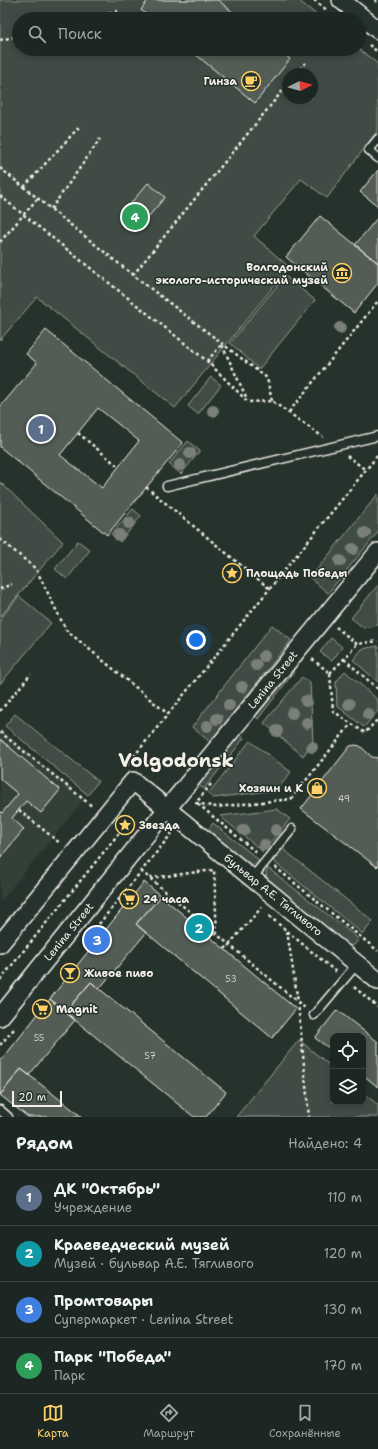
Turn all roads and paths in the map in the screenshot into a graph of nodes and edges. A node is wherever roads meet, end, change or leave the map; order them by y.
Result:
1 (341, 0) edge
2 (375, 0) edge
3 (378, 3) edge
4 (118, 11) dead end
5 (114, 12) edge
6 (356, 12) edge
7 (366, 20) edge
8 (378, 30) edge
9 (12, 37) edge
10 (0, 40) edge
11 (306, 62) dead end
12 (301, 68) edge
13 (282, 91) edge
14 (80, 126) dead end
15 (100, 139) dead end
16 (378, 139) edge
17 (378, 158) edge
18 (0, 168) edge
19 (24, 187) junction
20 (0, 196) edge
21 (38, 198) junction
22 (51, 209) junction
23 (23, 215) junction
24 (0, 242) edge
25 (133, 275) junction
26 (378, 300) edge
27 (222, 344) junction
28 (207, 361) junction
29 (272, 401) junction
30 (248, 402) junction
31 (289, 412) junction
32 (78, 433) dead end
33 (378, 436) edge
34 (334, 446) junction
35 (378, 455) edge
36 (119, 466) dead end
37 (366, 470) junction
38 (167, 486) dead end
39 (146, 488) dead end
40 (0, 539) edge
41 (378, 552) edge
42 (12, 584) dead end
43 (0, 589) edge
44 (270, 589) junction
45 (324, 618) junction
46 (378, 641) edge
47 (357, 644) junction
48 (312, 659) dead end
49 (344, 659) junction
50 (330, 673) junction
51 (31, 674) dead end
52 (378, 689) edge
53 (0, 711) edge
54 (168, 714) junction
55 (378, 719) edge
56 (351, 724) junction
57 (0, 732) edge
58 (133, 757) dead end
59 (196, 803) junction
60 (191, 804) dead end
61 (113, 806) junction
62 (93, 807) dead end
63 (168, 809) junction
64 (19, 810) dead end
65 (130, 820) junction
66 (127, 824) dead end
67 (124, 827) dead end
68 (152, 829) junction
69 (292, 829) dead end
70 (177, 839) dead end
71 (62, 845) dead end
72 (266, 860) junction
73 (208, 865) dead end
74 (214, 870) junction
75 (141, 871) dead end
76 (220, 875) dead end
77 (150, 878) junction
78 (252, 878) junction
79 (273, 895) junction
80 (255, 904) dead end
81 (261, 909) junction
82 (288, 931) junction
83 (217, 935) junction
84 (0, 944) edge
85 (229, 945) junction
86 (225, 950) dead end
87 (378, 951) edge
88 (357, 964) junction
89 (344, 979) junction
90 (0, 980) edge
91 (378, 980) edge
92 (298, 1002) junction
93 (378, 1007) edge
94 (314, 1015) joint
95 (0, 1017) edge
96 (0, 1110) edge
97 (8, 1117) edge
98 (309, 1117) edge

1 - 6 street
2 - 3 path
4 - 5 path
7 - 8 street
9 - 10 path
11 - 12 path
13 - 25 path
14 - 19 path
15 - 22 path
16 - 17 lane
18 - 19 path
19 - 21 path
20 - 23 path
21 - 22 path
21 - 23 path
22 - 25 path
23 - 24 path
23 - 28 path
25 - 27 path
26 - 31 path
27 - 28 path
27 - 29 path
27 - 30 path
28 - 30 path
29 - 30 path
29 - 31 path
31 - 34 path
32 - 36 path
33 - 34 lane
34 - 37 path
34 - 38 lane
35 - 37 path
37 - 44 path
39 - 44 path
40 - 54 path
41 - 45 street, Lenina Street
42 - 43 path
44 - 54 path
45 - 47 path
45 - 63 street, Lenina Street
46 - 47 path
47 - 49 path
48 - 50 path
49 - 50 path
49 - 52 path
50 - 56 path
51 - 53 path
54 - 58 path
55 - 56 path
56 - 59 path
57 - 62 path
59 - 60 path
59 - 72 path
61 - 63 street
61 - 65 path
61 - 84 street
63 - 68 street, Lenina Street
63 - 78 street, бульвар А.Е. Тягливого
64 - 71 path
65 - 66 path
65 - 68 path
67 - 90 path
68 - 70 path
68 - 95 street, Lenina Street
69 - 72 lane
72 - 78 lane
72 - 87 path
73 - 74 path
74 - 76 path
74 - 77 path
74 - 83 path
75 - 77 path
77 - 83 path
78 - 79 street, бульвар А.Е. Тягливого
79 - 81 path
79 - 88 street, бульвар А.Е. Тягливого
80 - 81 path
81 - 82 path
81 - 85 path
82 - 89 path
82 - 92 path
83 - 85 path
85 - 86 path
85 - 92 path
88 - 89 lane
88 - 91 street, бульвар А.Е. Тягливого
89 - 93 path
89 - 94 lane
92 - 94 path
92 - 98 path
96 - 97 lane

